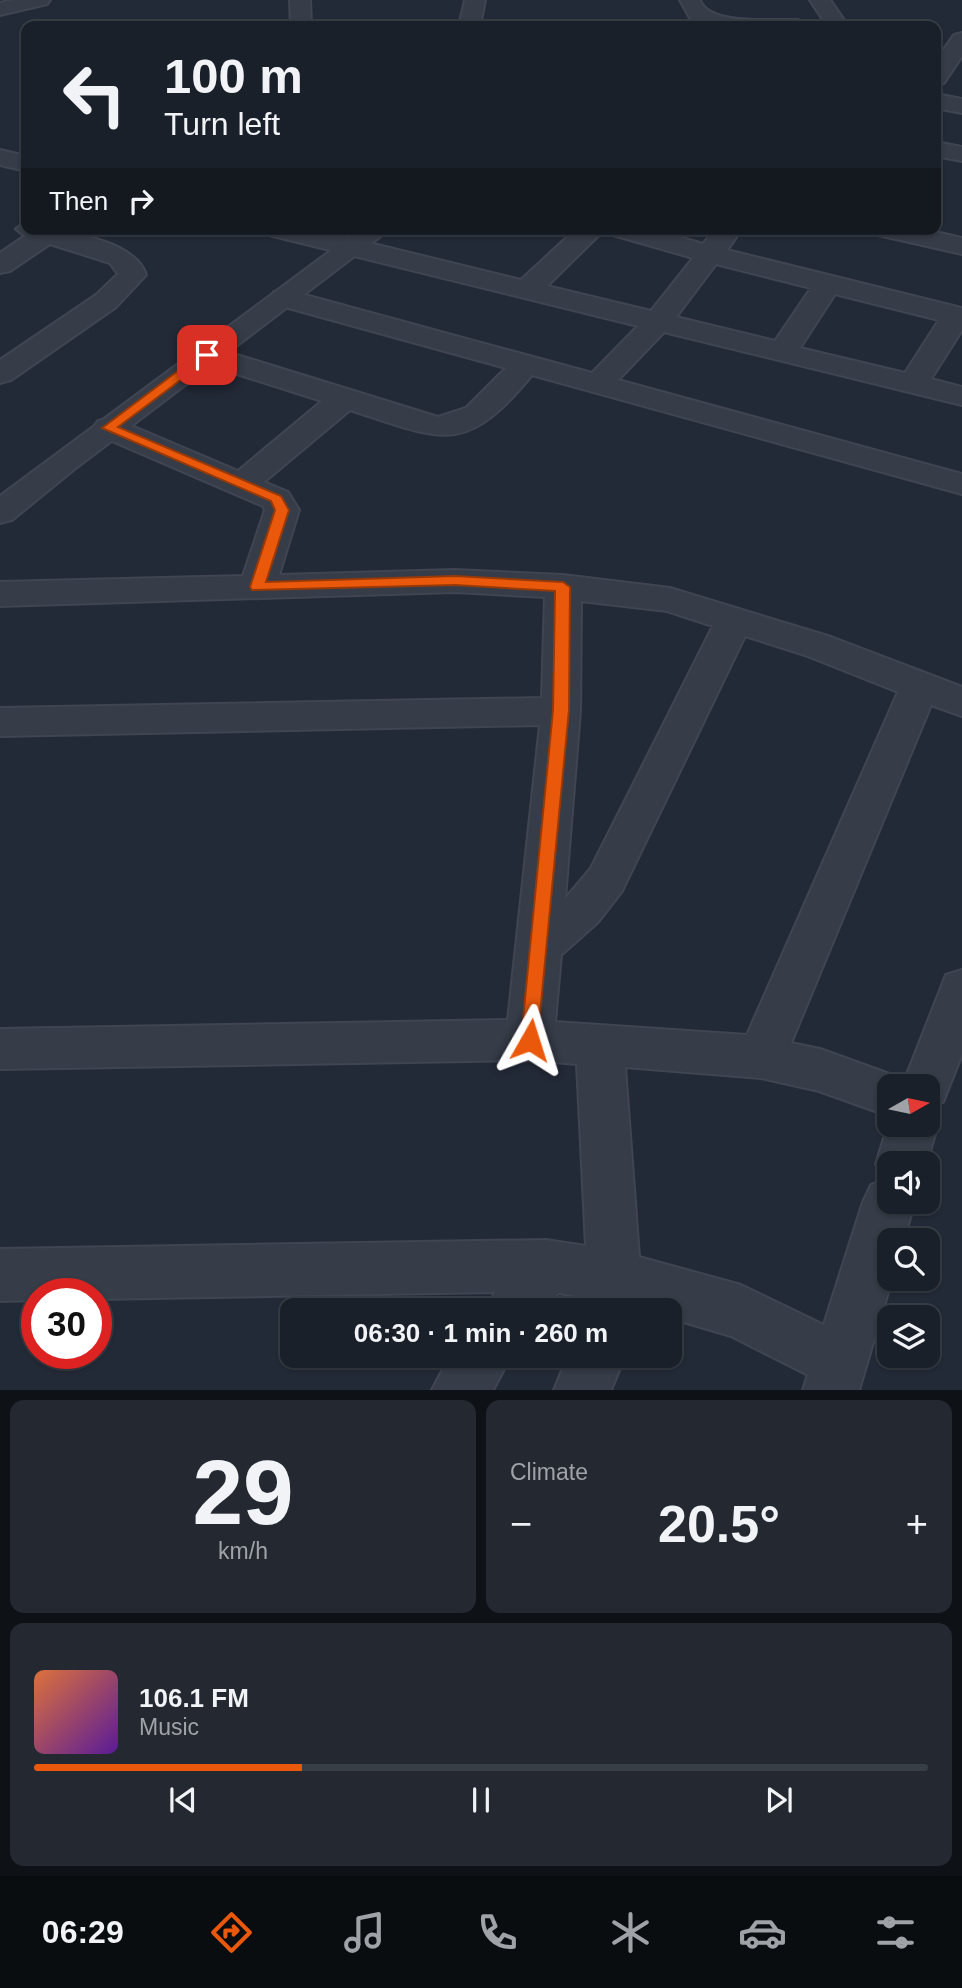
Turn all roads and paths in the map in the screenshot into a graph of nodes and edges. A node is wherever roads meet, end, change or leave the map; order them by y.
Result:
1 (40, 0) edge
2 (300, 0) edge
3 (475, 0) edge
4 (690, 0) edge
5 (820, 0) edge
6 (0, 9) edge
7 (301, 21) edge
8 (471, 21) edge
9 (709, 21) edge
10 (834, 21) edge
11 (958, 33) edge
12 (941, 68) edge
13 (941, 79) edge
14 (962, 84) edge
15 (941, 102) edge
16 (962, 106) edge
17 (21, 149) edge
18 (941, 150) edge
19 (962, 154) edge
20 (0, 155) edge
21 (21, 162) edge
22 (0, 221) edge
23 (21, 227) edge
24 (30, 235) edge
25 (47, 235) edge
26 (301, 235) edge
27 (369, 235) edge
28 (586, 235) edge
29 (643, 235) edge
30 (725, 235) edge
31 (924, 235) edge
32 (960, 241) edge
33 (351, 248) junction
34 (708, 254) junction
35 (0, 265) edge
36 (828, 284) junction
37 (526, 291) junction
38 (284, 298) junction
39 (959, 316) edge
40 (657, 323) junction
41 (782, 353) junction
42 (207, 355) junction
43 (524, 365) junction
44 (0, 374) edge
45 (598, 384) junction
46 (913, 384) junction
47 (962, 396) edge
48 (345, 398) junction
49 (109, 428) junction
50 (243, 483) junction
51 (962, 484) edge
52 (0, 513) edge
53 (257, 587) junction
54 (563, 587) junction
55 (0, 594) edge
56 (735, 619) junction
57 (920, 686) junction
58 (962, 702) edge
59 (561, 710) junction
60 (0, 722) edge
61 (539, 947) junction
62 (962, 989) edge
63 (530, 1040) junction
64 (600, 1044) junction
65 (0, 1049) edge
66 (761, 1057) junction
67 (931, 1074) edge
68 (877, 1090) edge
69 (885, 1214) edge
70 (545, 1266) junction
71 (0, 1275) edge
72 (610, 1293) edge
73 (523, 1298) edge
74 (475, 1368) edge
75 (592, 1368) edge
76 (835, 1376) edge
77 (460, 1390) edge
78 (582, 1390) edge

1 - 6 street
2 - 7 street
3 - 8 street
4 - 9 street
5 - 10 street
11 - 12 street
13 - 14 street
15 - 16 street
17 - 20 street
18 - 19 street
20 - 21 street
22 - 23 street
24 - 35 street
25 - 44 street
26 - 33 street
27 - 33 street
28 - 37 street
29 - 34 street
30 - 34 street
31 - 32 street
33 - 37 street
33 - 38 street
34 - 36 street
34 - 40 street
36 - 39 street
36 - 41 street
37 - 40 street
38 - 42 street
38 - 43 street
39 - 46 street
40 - 41 street
40 - 45 street
41 - 46 street
42 - 48 street
42 - 49 street
43 - 45 street
43 - 48 street
45 - 51 street
46 - 47 street
48 - 50 street
49 - 50 street
49 - 52 street
50 - 53 street
53 - 54 street
53 - 55 street
54 - 56 street
54 - 59 street
56 - 57 street
56 - 61 street
57 - 58 street
57 - 66 street
59 - 60 street
59 - 61 street
61 - 63 street
62 - 67 street
63 - 64 street
63 - 65 street
64 - 66 street
64 - 72 street
66 - 68 street
69 - 76 street
70 - 71 street
70 - 72 street
70 - 73 street
72 - 76 street
74 - 77 street
75 - 78 street

